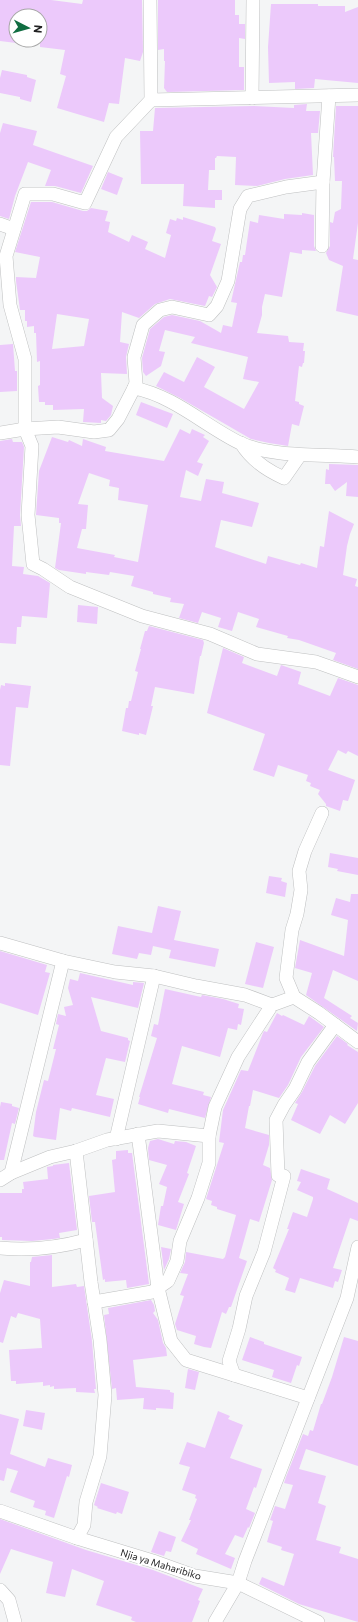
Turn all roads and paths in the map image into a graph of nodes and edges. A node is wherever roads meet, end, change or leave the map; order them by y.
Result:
1 (150, 0) edge
2 (253, 0) edge
3 (358, 95) edge
4 (329, 96) junction
5 (252, 98) junction
6 (151, 100) junction
7 (323, 182) junction
8 (0, 224) edge
9 (14, 229) junction
10 (322, 246) dead end
11 (134, 388) junction
12 (25, 429) junction
13 (0, 433) edge
14 (241, 443) junction
15 (300, 455) junction
16 (358, 458) edge
17 (358, 677) edge
18 (322, 813) dead end
19 (0, 943) edge
20 (63, 961) junction
21 (154, 976) junction
22 (294, 997) junction
23 (272, 1005) junction
24 (335, 1025) junction
25 (358, 1042) edge
26 (138, 1134) junction
27 (209, 1136) junction
28 (116, 1139) junction
29 (76, 1151) junction
30 (5, 1176) edge
31 (86, 1240) junction
32 (0, 1248) edge
33 (358, 1249) edge
34 (158, 1288) junction
35 (94, 1302) junction
36 (234, 1375) junction
37 (308, 1398) junction
38 (0, 1512) edge
39 (77, 1538) junction
40 (238, 1583) junction
41 (0, 1590) edge
42 (15, 1622) edge
43 (214, 1622) edge
44 (318, 1622) edge

1 - 6 street
2 - 5 street
3 - 4 street
4 - 5 street
4 - 7 street
5 - 6 street
6 - 9 street
7 - 10 street
7 - 11 street
8 - 9 street
9 - 12 street
11 - 12 street
11 - 14 street
12 - 13 street
12 - 17 street
14 - 15 street
14 - 15 street
15 - 16 street
18 - 22 street
19 - 20 street
20 - 21 street
20 - 30 street
21 - 23 street
21 - 28 street
22 - 23 street
22 - 24 street
23 - 27 street
24 - 25 street
24 - 36 street
26 - 27 street
26 - 28 street
26 - 34 street
27 - 34 street
28 - 29 street
29 - 30 street
29 - 31 street
31 - 32 street
31 - 35 street
33 - 37 street
34 - 35 street
34 - 36 street
35 - 39 street
36 - 37 street
37 - 40 street
38 - 39 street, Njia ya Maharibiko
39 - 40 street, Njia ya Maharibiko
40 - 43 street
40 - 44 street, Njia ya Maharibiko
41 - 42 street

